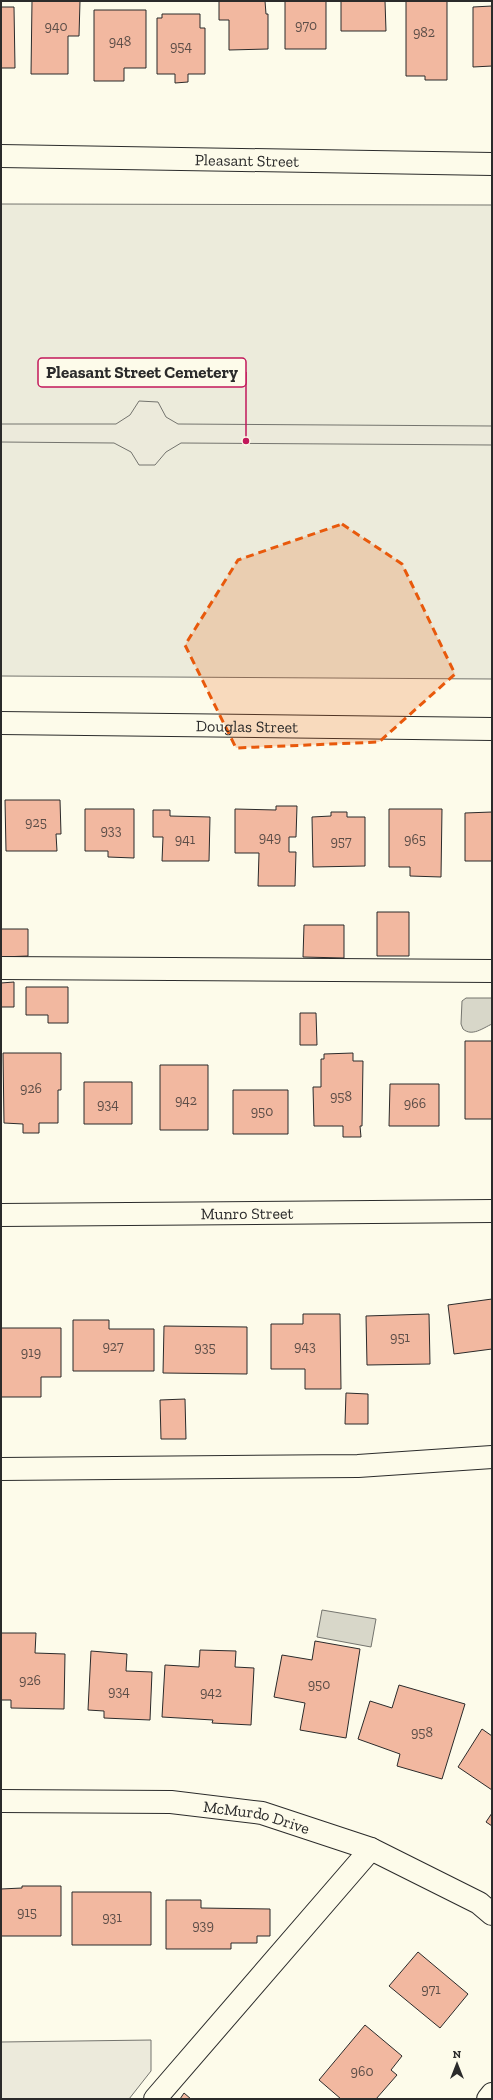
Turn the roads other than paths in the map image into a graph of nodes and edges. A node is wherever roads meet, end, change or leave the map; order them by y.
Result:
1 (1, 156) edge
2 (492, 164) edge
3 (1, 723) edge
4 (492, 729) edge
5 (1, 968) edge
6 (492, 971) edge
7 (492, 1211) edge
8 (1, 1215) edge
9 (492, 1457) edge
10 (1, 1469) edge
11 (1, 1801) edge
12 (371, 1849) junction
13 (492, 1914) edge
14 (492, 2094) edge
15 (155, 2099) edge
16 (488, 2099) edge

1 - 2 street, Pleasant Street
3 - 4 street, Douglas Street
5 - 6 street
7 - 8 street, Munro Street
9 - 10 street
11 - 12 street, McMurdo Drive
12 - 13 street, McMurdo Drive
12 - 15 street
14 - 16 street

